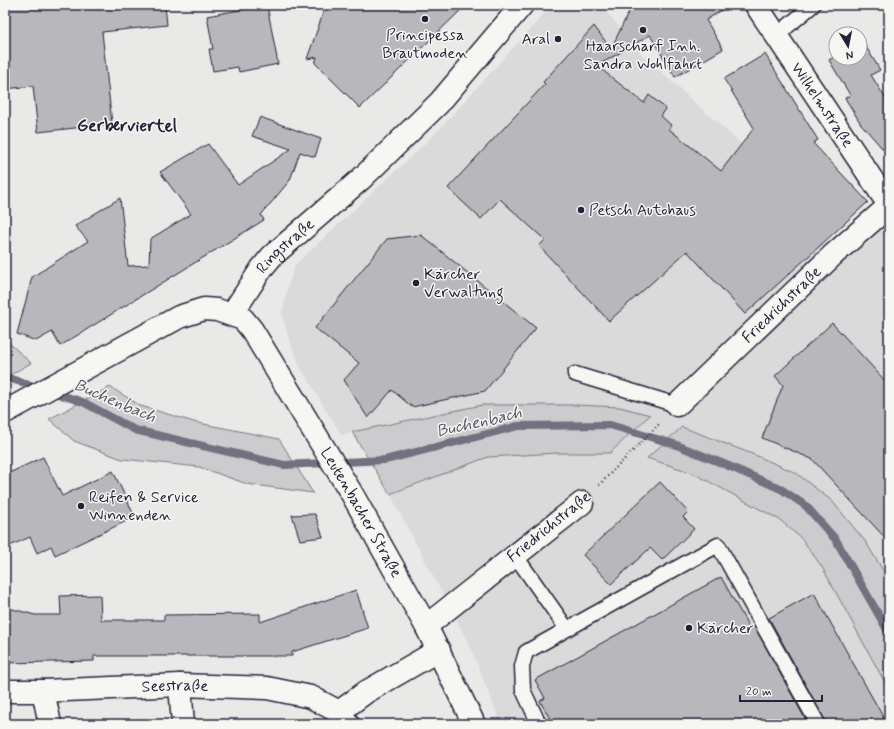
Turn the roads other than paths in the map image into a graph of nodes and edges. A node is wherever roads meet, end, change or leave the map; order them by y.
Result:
1 (522, 5) edge
2 (756, 5) edge
3 (813, 5) edge
4 (776, 36) junction
5 (889, 206) edge
6 (232, 314) junction
7 (575, 374) dead end
8 (12, 409) edge
9 (670, 413) joint
10 (582, 503) road end
11 (515, 555) junction
12 (426, 626) junction
13 (567, 629) junction
14 (439, 650) junction
15 (180, 684) junction
16 (5, 691) edge
17 (43, 692) junction
18 (344, 718) edge
19 (50, 724) edge
20 (183, 724) edge
21 (474, 724) edge
22 (539, 724) edge
23 (818, 724) edge

1 - 6 street, Ringstraße
2 - 4 street, Wilhelmstraße
3 - 4 lane
4 - 5 street, Wilhelmstraße
5 - 9 street, Friedrichstraße
6 - 8 street
6 - 12 street, Leutenbacher Straße
7 - 9 lane
10 - 11 street, Friedrichstraße
11 - 12 street, Friedrichstraße
11 - 13 lane
12 - 14 street, Leutenbacher Straße
13 - 22 lane
13 - 23 lane
14 - 18 street, Seestraße
14 - 21 street, Leutenbacher Straße
15 - 17 street, Seestraße
15 - 18 street, Seestraße
15 - 20 street
16 - 17 street, Seestraße
17 - 19 street

